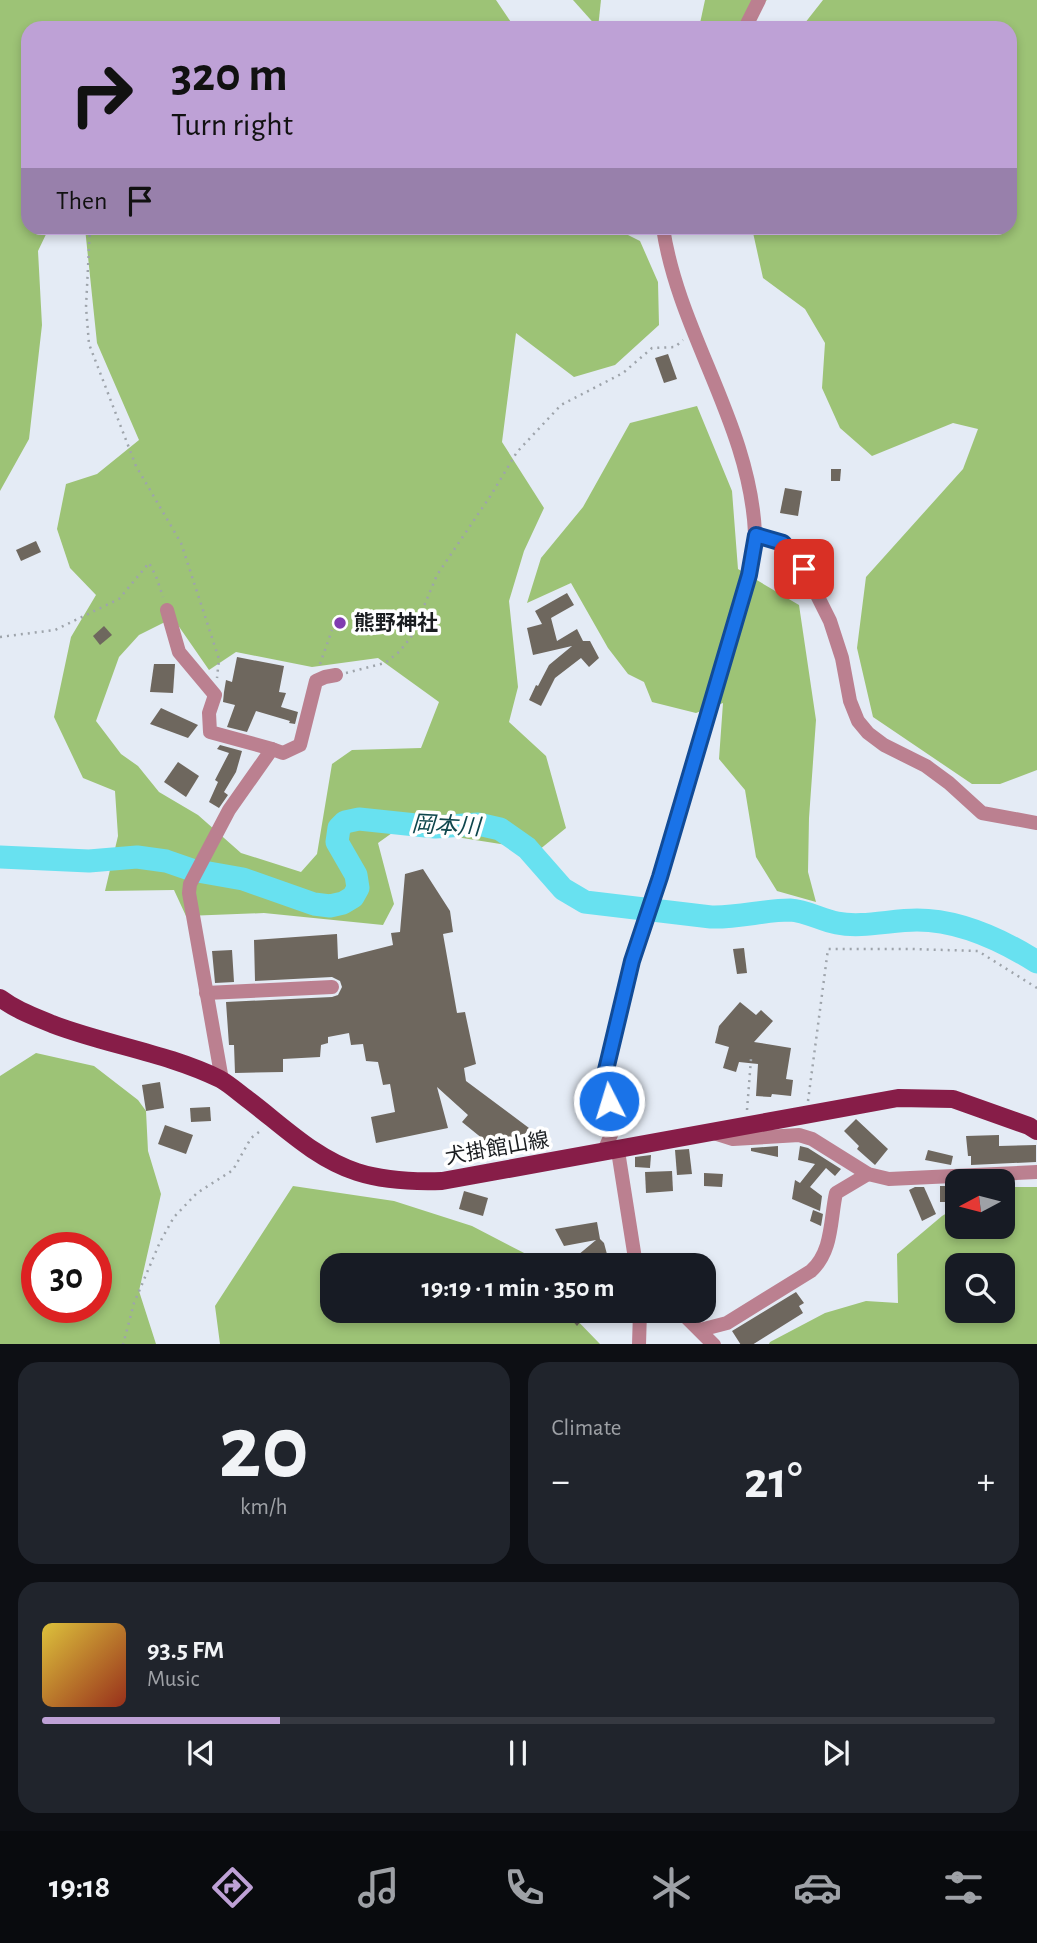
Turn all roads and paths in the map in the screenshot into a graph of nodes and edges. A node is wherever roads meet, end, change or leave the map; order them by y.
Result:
1 (759, 0) edge
2 (748, 21) edge
3 (90, 235) edge
4 (664, 235) edge
5 (693, 331) junction
6 (756, 535) junction
7 (167, 610) joint
8 (332, 630) dead end
9 (0, 636) edge
10 (319, 669) dead end
11 (336, 676) joint
12 (215, 695) junction
13 (272, 749) junction
14 (1037, 823) edge
15 (332, 987) dead end
16 (1037, 988) edge
17 (206, 993) junction
18 (0, 998) edge
19 (751, 1059) dead end
20 (222, 1080) junction
21 (807, 1115) junction
22 (274, 1119) junction
23 (746, 1127) junction
24 (614, 1128) junction
25 (1037, 1131) edge
26 (714, 1133) junction
27 (618, 1151) junction
28 (1037, 1172) edge
29 (868, 1174) junction
30 (634, 1253) edge
31 (640, 1323) edge
32 (693, 1323) edge
33 (700, 1330) junction
34 (123, 1344) edge
35 (639, 1344) edge
36 (713, 1344) edge

1 - 2 street
3 - 12 path
4 - 5 street
5 - 6 street
5 - 11 path
6 - 14 street
6 - 24 street
7 - 9 path
7 - 12 street
8 - 10 path
11 - 13 street
12 - 13 street
13 - 17 street
15 - 17 street
16 - 21 path
17 - 20 street
18 - 20 main road, 犬掛館山線
19 - 23 path
20 - 22 main road, 犬掛館山線
21 - 23 main road, 犬掛館山線
21 - 25 main road, 犬掛館山線
22 - 27 main road, 犬掛館山線
22 - 34 path
23 - 26 main road, 犬掛館山線
24 - 27 street
24 - 27 street
26 - 27 main road, 犬掛館山線
26 - 29 street
27 - 30 street
28 - 29 street
29 - 33 street
31 - 35 street
32 - 33 street
33 - 36 street

